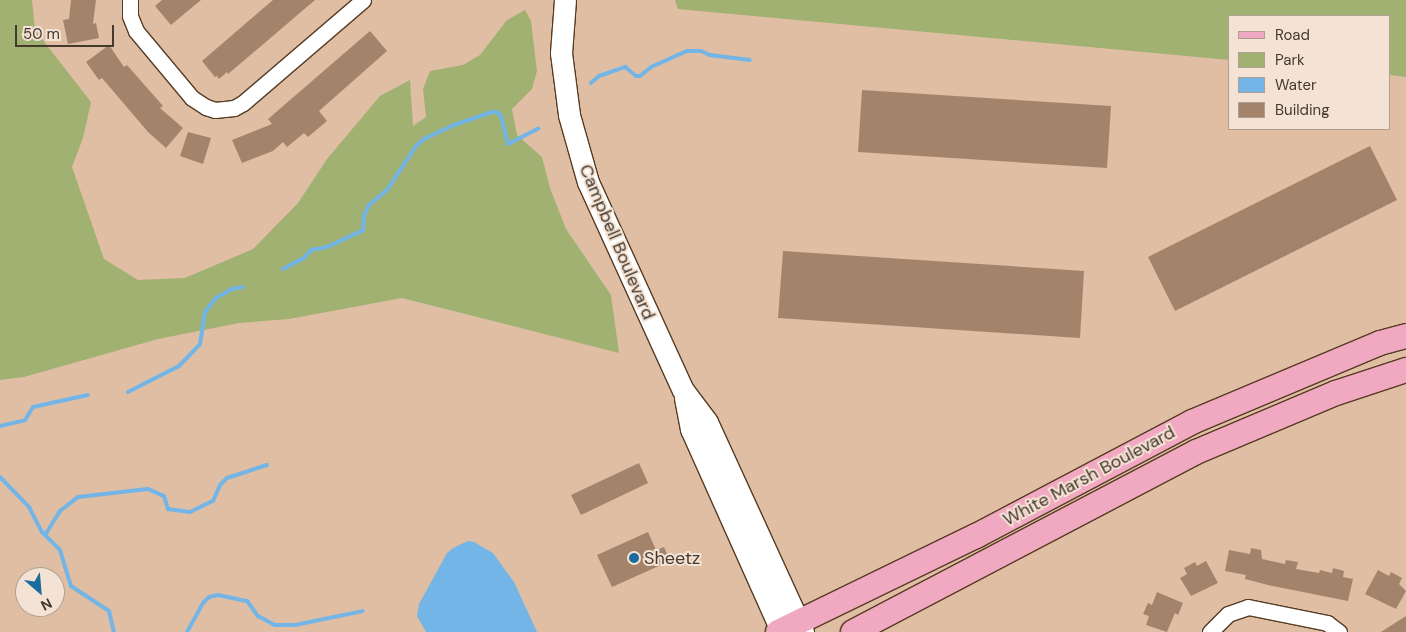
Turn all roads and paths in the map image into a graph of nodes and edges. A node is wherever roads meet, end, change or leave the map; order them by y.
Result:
1 (130, 0) edge
2 (363, 0) edge
3 (565, 0) edge
4 (1406, 336) edge
5 (1406, 370) edge
6 (789, 630) edge
7 (853, 632) edge
8 (1210, 632) edge
9 (1339, 632) edge

1 - 2 street
3 - 6 street, Campbell Boulevard
4 - 6 main road, White Marsh Boulevard
5 - 7 main road, White Marsh Boulevard
8 - 9 street

